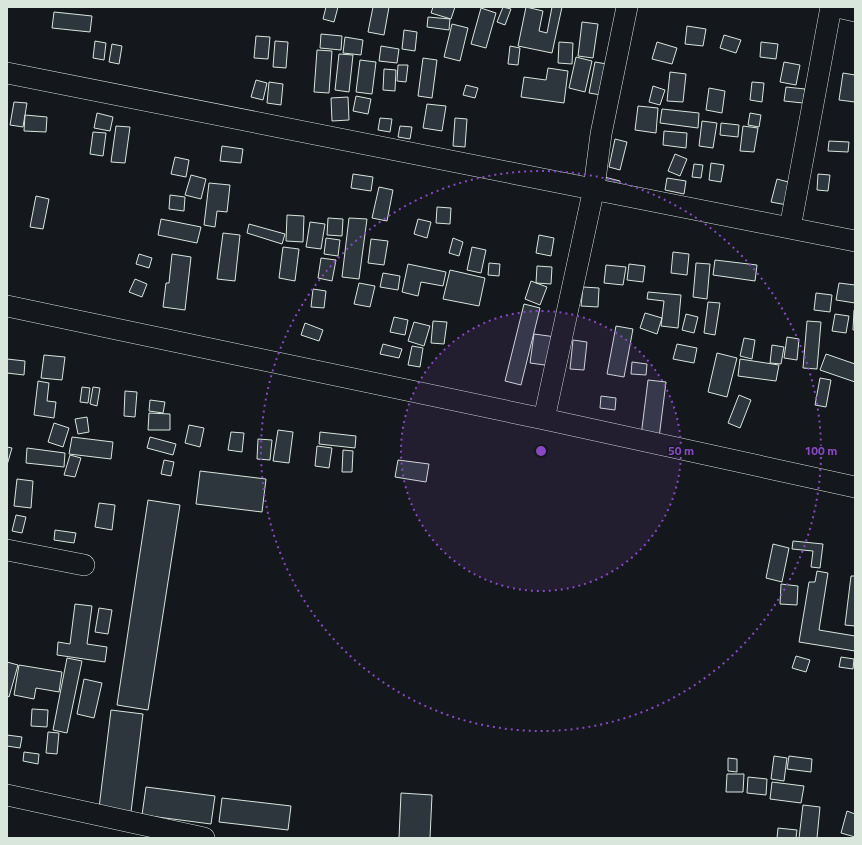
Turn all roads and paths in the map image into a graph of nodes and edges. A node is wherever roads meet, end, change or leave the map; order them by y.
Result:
1 (627, 7) edge
2 (831, 7) edge
3 (837, 7) edge
4 (855, 11) edge
5 (7, 73) edge
6 (594, 188) junction
7 (790, 228) junction
8 (855, 241) edge
9 (7, 306) edge
10 (544, 419) junction
11 (855, 487) edge
12 (7, 550) edge
13 (84, 565) dead end
14 (7, 795) edge
15 (204, 838) edge

1 - 6 street
2 - 7 street
3 - 4 street
5 - 6 street
6 - 7 street
6 - 10 street
7 - 8 street
9 - 10 street
10 - 11 street
12 - 13 street
14 - 15 street

